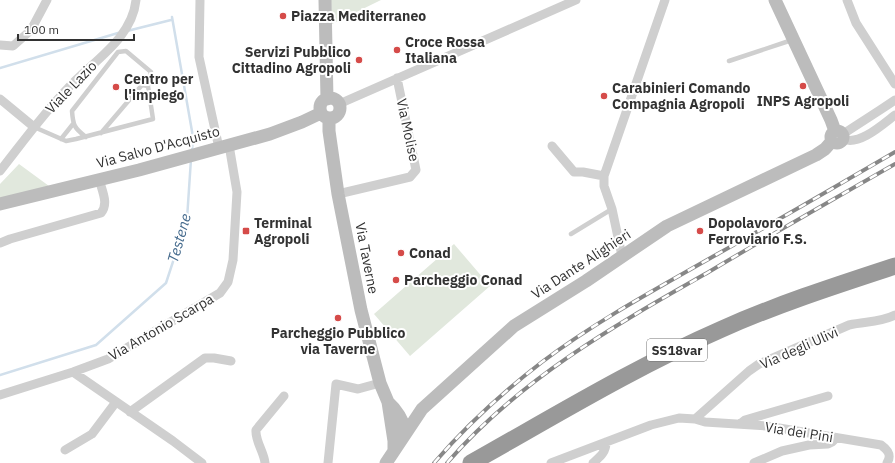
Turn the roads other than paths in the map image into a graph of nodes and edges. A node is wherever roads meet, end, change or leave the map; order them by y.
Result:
1 (47, 0) edge
2 (136, 0) edge
3 (200, 0) edge
4 (325, 0) edge
5 (576, 0) edge
6 (664, 0) edge
7 (776, 0) edge
8 (847, 0) edge
9 (794, 40) junction
10 (0, 45) edge
11 (729, 60) dead end
12 (397, 78) junction
13 (895, 84) edge
14 (148, 86) junction
15 (0, 99) edge
16 (895, 100) edge
17 (333, 102) junction
18 (325, 115) junction
19 (895, 115) edge
20 (73, 124) junction
21 (34, 127) junction
22 (101, 133) junction
23 (838, 136) junction
24 (86, 137) junction
25 (61, 139) junction
26 (552, 146) dead end
27 (221, 147) junction
28 (0, 171) edge
29 (604, 176) junction
30 (99, 179) junction
31 (338, 194) junction
32 (0, 204) edge
33 (612, 209) junction
34 (571, 234) dead end
35 (0, 243) edge
36 (622, 256) junction
37 (895, 266) edge
38 (895, 315) edge
39 (231, 361) dead end
40 (73, 372) junction
41 (380, 382) junction
42 (0, 395) edge
43 (284, 396) dead end
44 (828, 396) dead end
45 (116, 402) junction
46 (422, 408) junction
47 (392, 410) junction
48 (130, 412) junction
49 (696, 419) junction
50 (740, 424) junction
51 (406, 432) junction
52 (836, 438) junction
53 (606, 442) junction
54 (65, 450) dead end
55 (394, 450) junction
56 (202, 463) edge
57 (265, 463) edge
58 (328, 463) edge
59 (386, 463) edge
60 (471, 463) edge
61 (551, 463) edge
62 (593, 463) edge
63 (754, 463) edge
64 (887, 463) edge

1 - 10 street
2 - 21 street, Viale Lazio
3 - 27 street, Via Antonio Scarpa
4 - 17 street
5 - 12 street
6 - 29 street
7 - 9 street
8 - 13 street
9 - 11 lane
9 - 23 street
12 - 17 street
12 - 31 street, Via Molise
14 - 20 lane
14 - 22 lane
14 - 22 lane
15 - 21 street
16 - 23 street
17 - 18 street, Via Taverne
18 - 27 street, Via Salvo D'Acquisto
18 - 31 street, Via Taverne
19 - 23 street
20 - 24 lane
20 - 25 lane
21 - 25 lane
21 - 28 street, Viale Lazio
22 - 24 lane
23 - 36 street, Via Dante Alighieri
24 - 25 lane
26 - 29 street
27 - 30 street, Via Salvo D'Acquisto
27 - 40 street, Via Antonio Scarpa
29 - 33 street
30 - 32 street, Via Salvo D'Acquisto
30 - 35 street
31 - 41 street, Via Taverne
33 - 34 lane
33 - 36 street
36 - 46 street, Via Dante Alighieri
37 - 60 highway, SS18var
38 - 49 street, Via degli Ulivi
39 - 48 street
40 - 42 street, Via Antonio Scarpa
40 - 45 street
41 - 47 street, Via Taverne
41 - 58 street
43 - 57 street
44 - 50 street
45 - 48 street
45 - 54 street
46 - 47 street
46 - 51 street, Via Dante Alighieri
47 - 51 street, Via Taverne
47 - 55 street, Via Taverne
48 - 56 street
49 - 50 street, Via dei Pini
49 - 53 street, Via dei Pini
50 - 52 street, Via dei Pini
51 - 55 street, Via Dante Alighieri
52 - 63 street
52 - 64 street, Via dei Pini
53 - 61 street, Via dei Pini
53 - 62 street
55 - 59 street, Via Dante Alighieri

